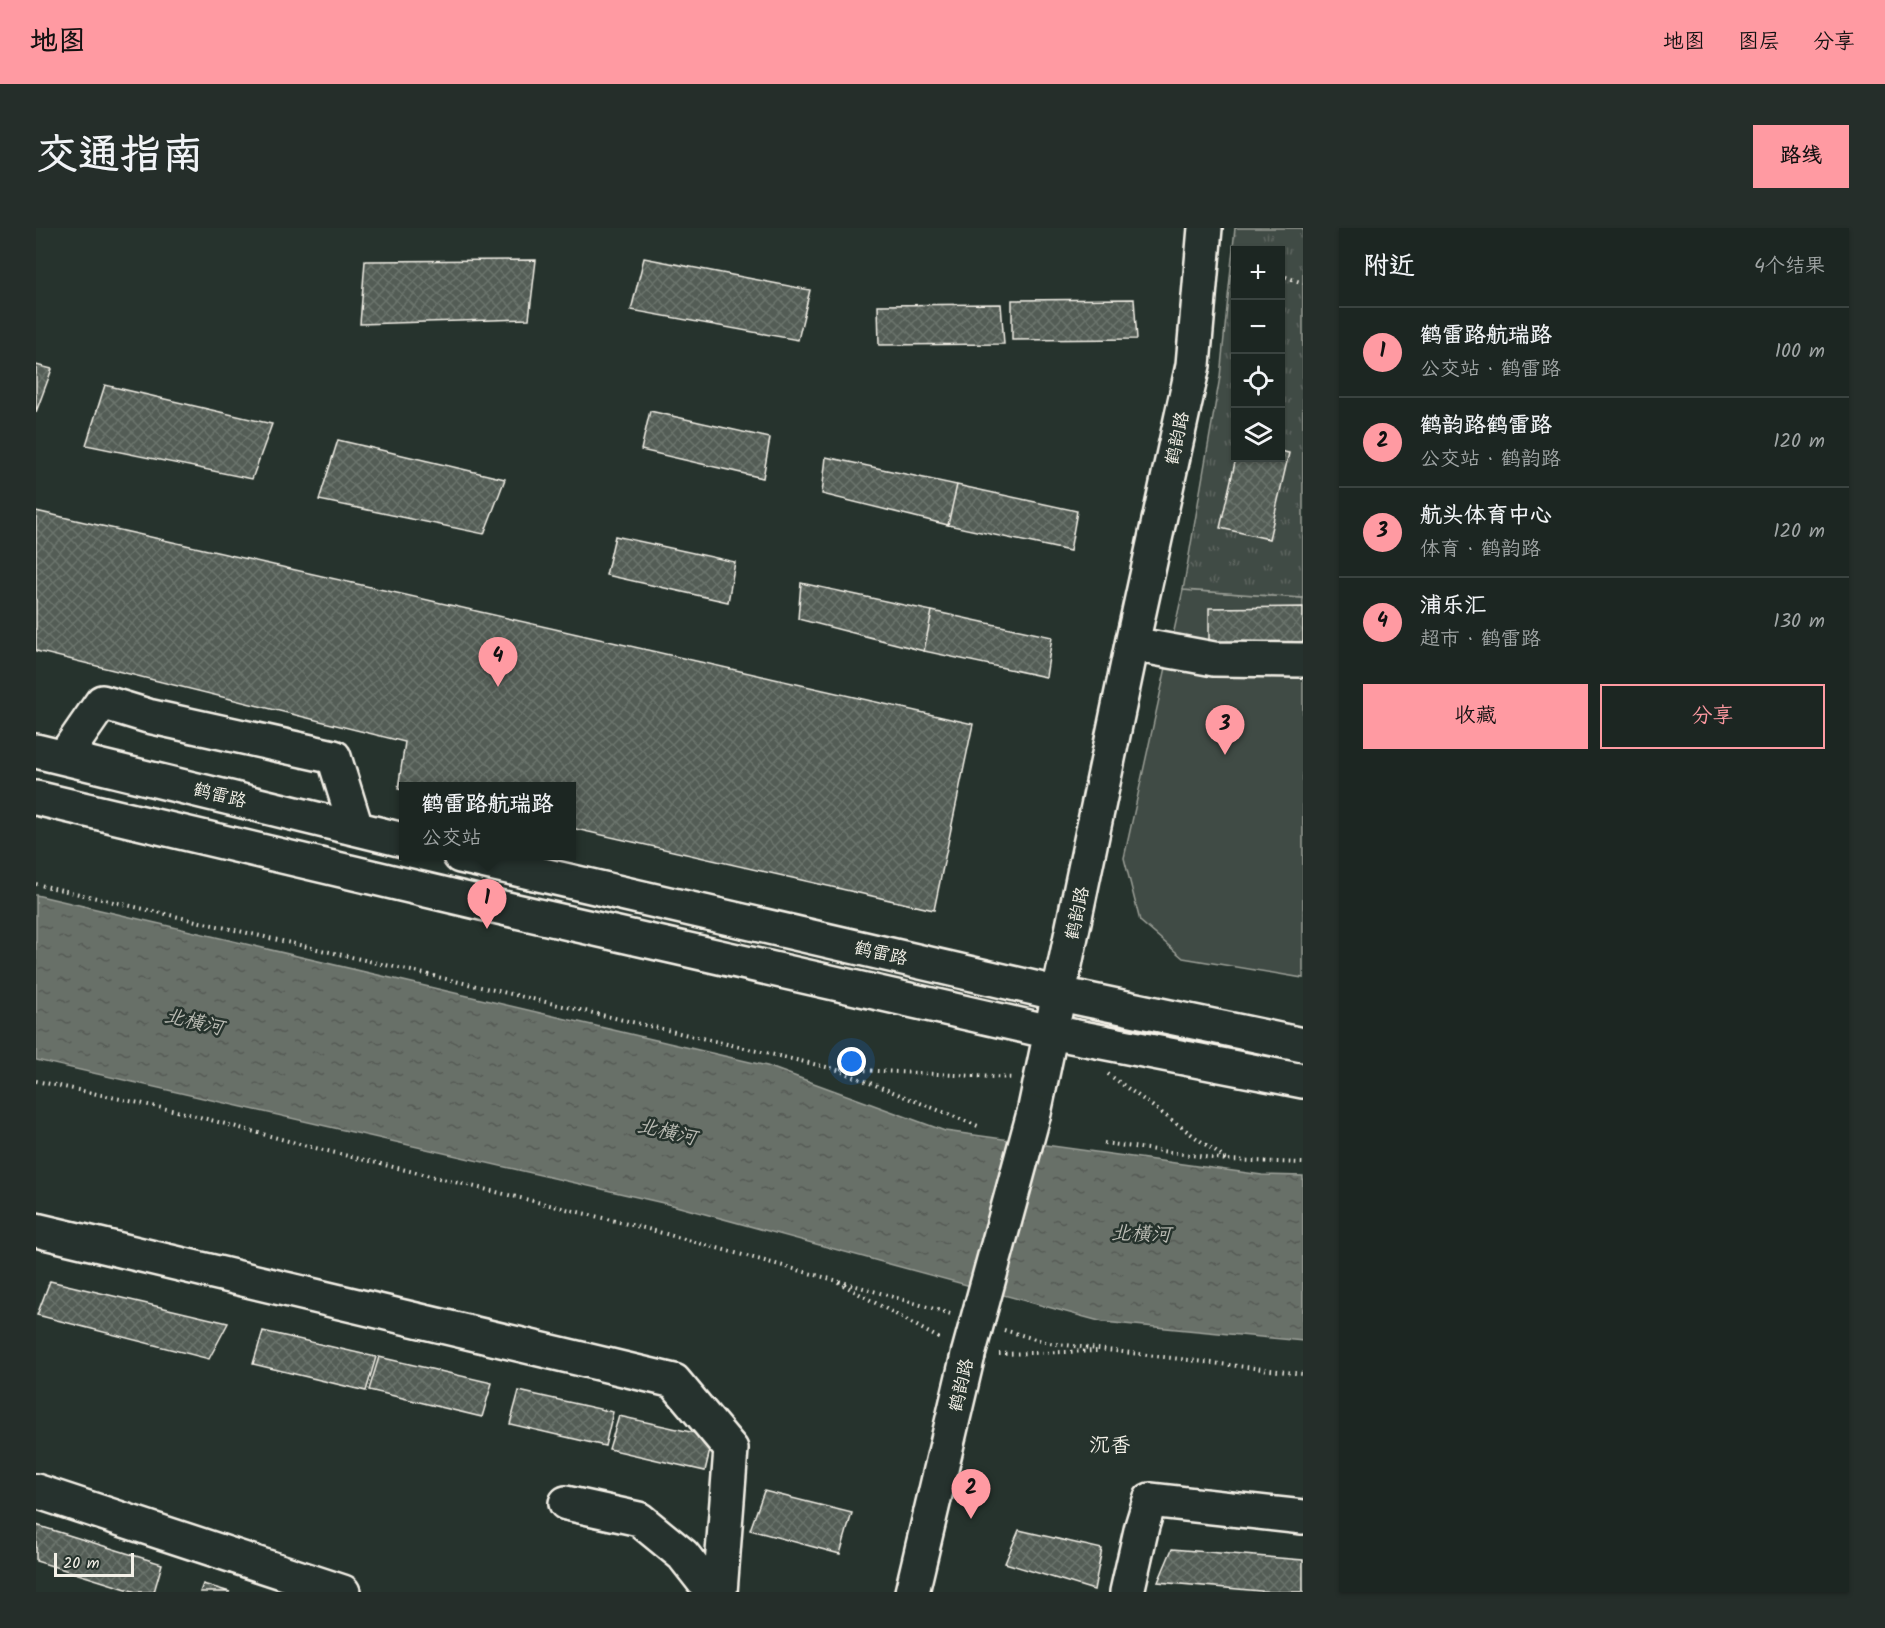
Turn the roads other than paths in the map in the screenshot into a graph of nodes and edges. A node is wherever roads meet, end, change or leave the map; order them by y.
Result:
1 (1205, 228) edge
2 (1132, 644) junction
3 (1303, 660) edge
4 (50, 754) edge
5 (36, 798) edge
6 (356, 828) junction
7 (399, 839) edge
8 (482, 860) edge
9 (1060, 994) junction
10 (1051, 1032) junction
11 (1303, 1045) edge
12 (1303, 1081) edge
13 (36, 1230) edge
14 (36, 1491) edge
15 (566, 1503) dead end
16 (1303, 1517) edge
17 (343, 1592) edge
18 (712, 1592) edge
19 (720, 1592) edge
20 (912, 1592) edge
21 (1127, 1592) edge

1 - 2 street, 鹤韵路
2 - 3 street
2 - 9 street, 鹤韵路
4 - 6 street, 鹤雷路
4 - 6 street
5 - 10 street
6 - 7 street, 鹤雷路
8 - 9 street, 鹤雷路
9 - 10 street, 鹤韵路
9 - 11 street, 鹤雷路
10 - 12 street
10 - 20 street, 鹤韵路, bridge
13 - 19 street
14 - 17 street
15 - 18 street
16 - 21 street

